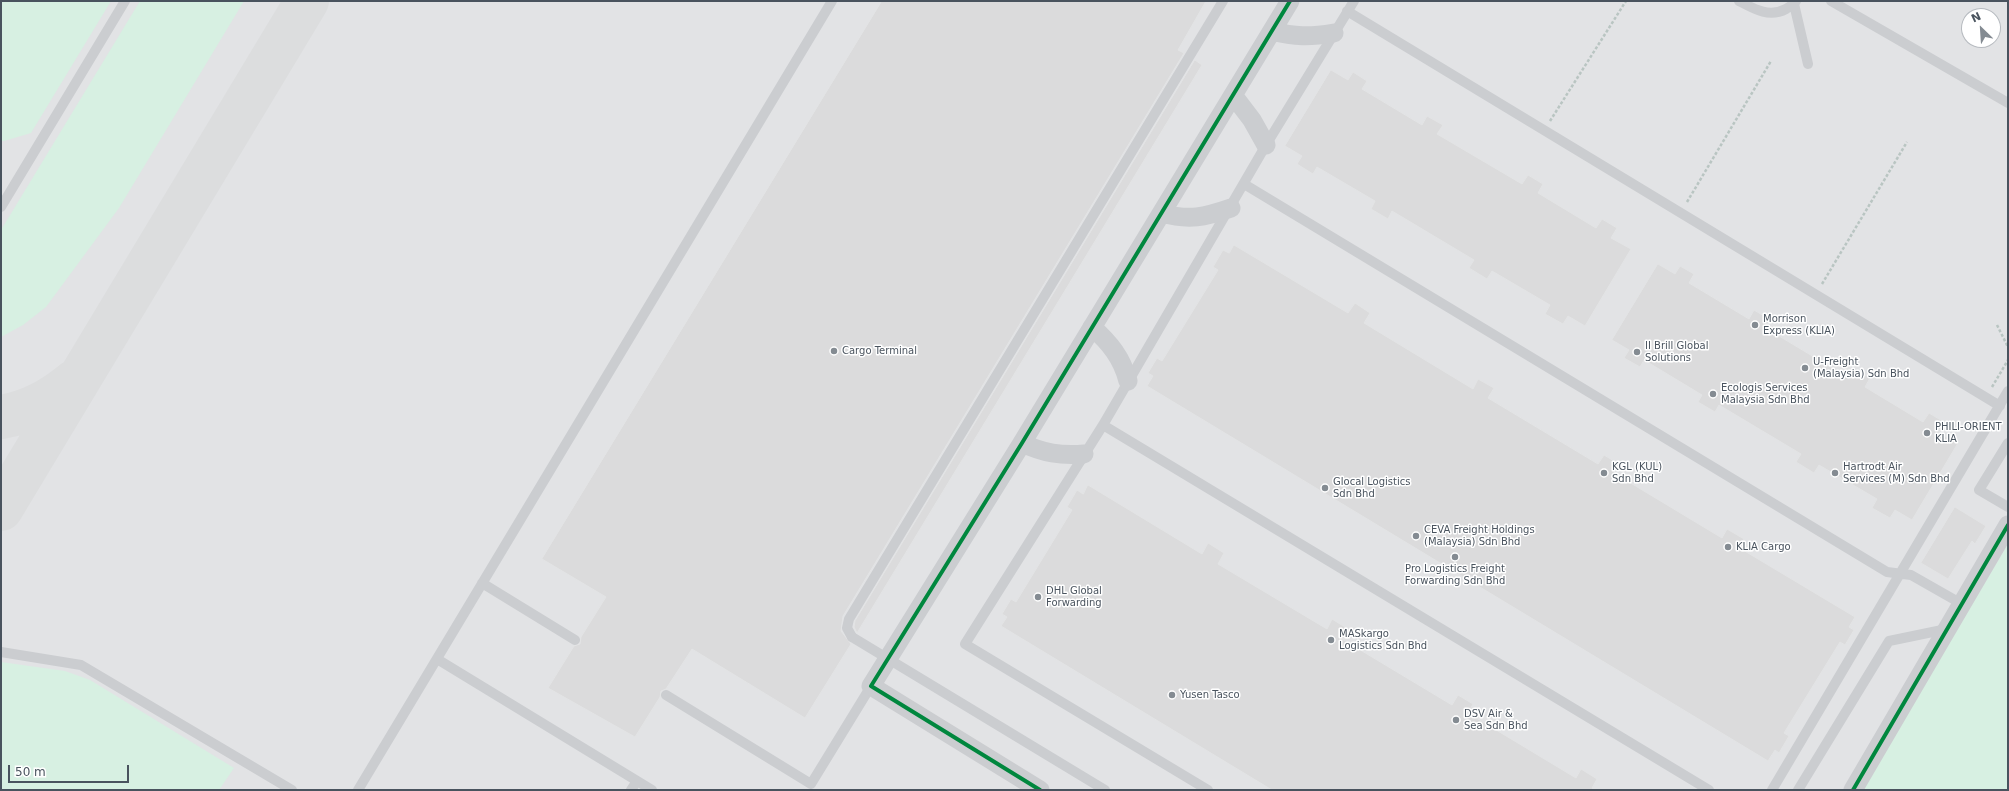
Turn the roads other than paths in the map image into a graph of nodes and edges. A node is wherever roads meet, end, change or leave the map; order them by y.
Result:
1 (125, 1) edge
2 (832, 1) edge
3 (1222, 1) edge
4 (1290, 1) edge
5 (1354, 1) edge
6 (1739, 1) edge
7 (1832, 1) edge
8 (1795, 2) edge
9 (1348, 11) junction
10 (1272, 31) junction
11 (1334, 33) junction
12 (1808, 64) dead end
13 (1233, 95) junction
14 (2008, 103) edge
15 (1266, 144) junction
16 (1244, 184) junction
17 (1, 207) edge
18 (1230, 208) junction
19 (1162, 213) junction
20 (1092, 327) junction
21 (1128, 381) junction
22 (2008, 391) edge
23 (2000, 406) junction
24 (1103, 425) junction
25 (1022, 443) junction
26 (2008, 443) edge
27 (1084, 454) junction
28 (2008, 507) edge
29 (2008, 524) edge
30 (1901, 574) junction
31 (482, 583) junction
32 (1962, 604) junction
33 (1947, 629) junction
34 (575, 640) dead end
35 (1, 652) edge
36 (437, 659) junction
37 (871, 686) junction
38 (666, 695) dead end
39 (637, 781) junction
40 (292, 790) edge
41 (358, 790) edge
42 (632, 790) edge
43 (652, 790) edge
44 (1040, 790) edge
45 (1105, 790) edge
46 (1208, 790) edge
47 (1709, 790) edge
48 (1772, 790) edge
49 (1798, 790) edge
50 (1853, 790) edge

1 - 17 lane
2 - 31 lane
3 - 45 lane, bridge
4 - 10 street
5 - 9 lane
6 - 8 lane
7 - 14 lane
8 - 12 lane
9 - 11 lane
9 - 23 lane
10 - 11 street
10 - 13 street
11 - 15 lane
13 - 15 street
13 - 19 street
15 - 16 lane
16 - 18 lane
16 - 30 lane
18 - 19 street
18 - 21 lane
19 - 20 street
20 - 21 street
20 - 25 street
21 - 24 lane
22 - 23 lane
23 - 30 lane
24 - 27 lane
24 - 47 lane
25 - 27 street
25 - 37 street
26 - 28 lane
27 - 46 lane
29 - 32 street
30 - 32 lane
30 - 48 lane
31 - 34 lane
31 - 36 lane
32 - 33 street
33 - 49 lane
33 - 50 street
35 - 40 lane
36 - 39 lane
36 - 41 lane
37 - 38 lane
37 - 44 street
39 - 42 lane
39 - 43 lane

